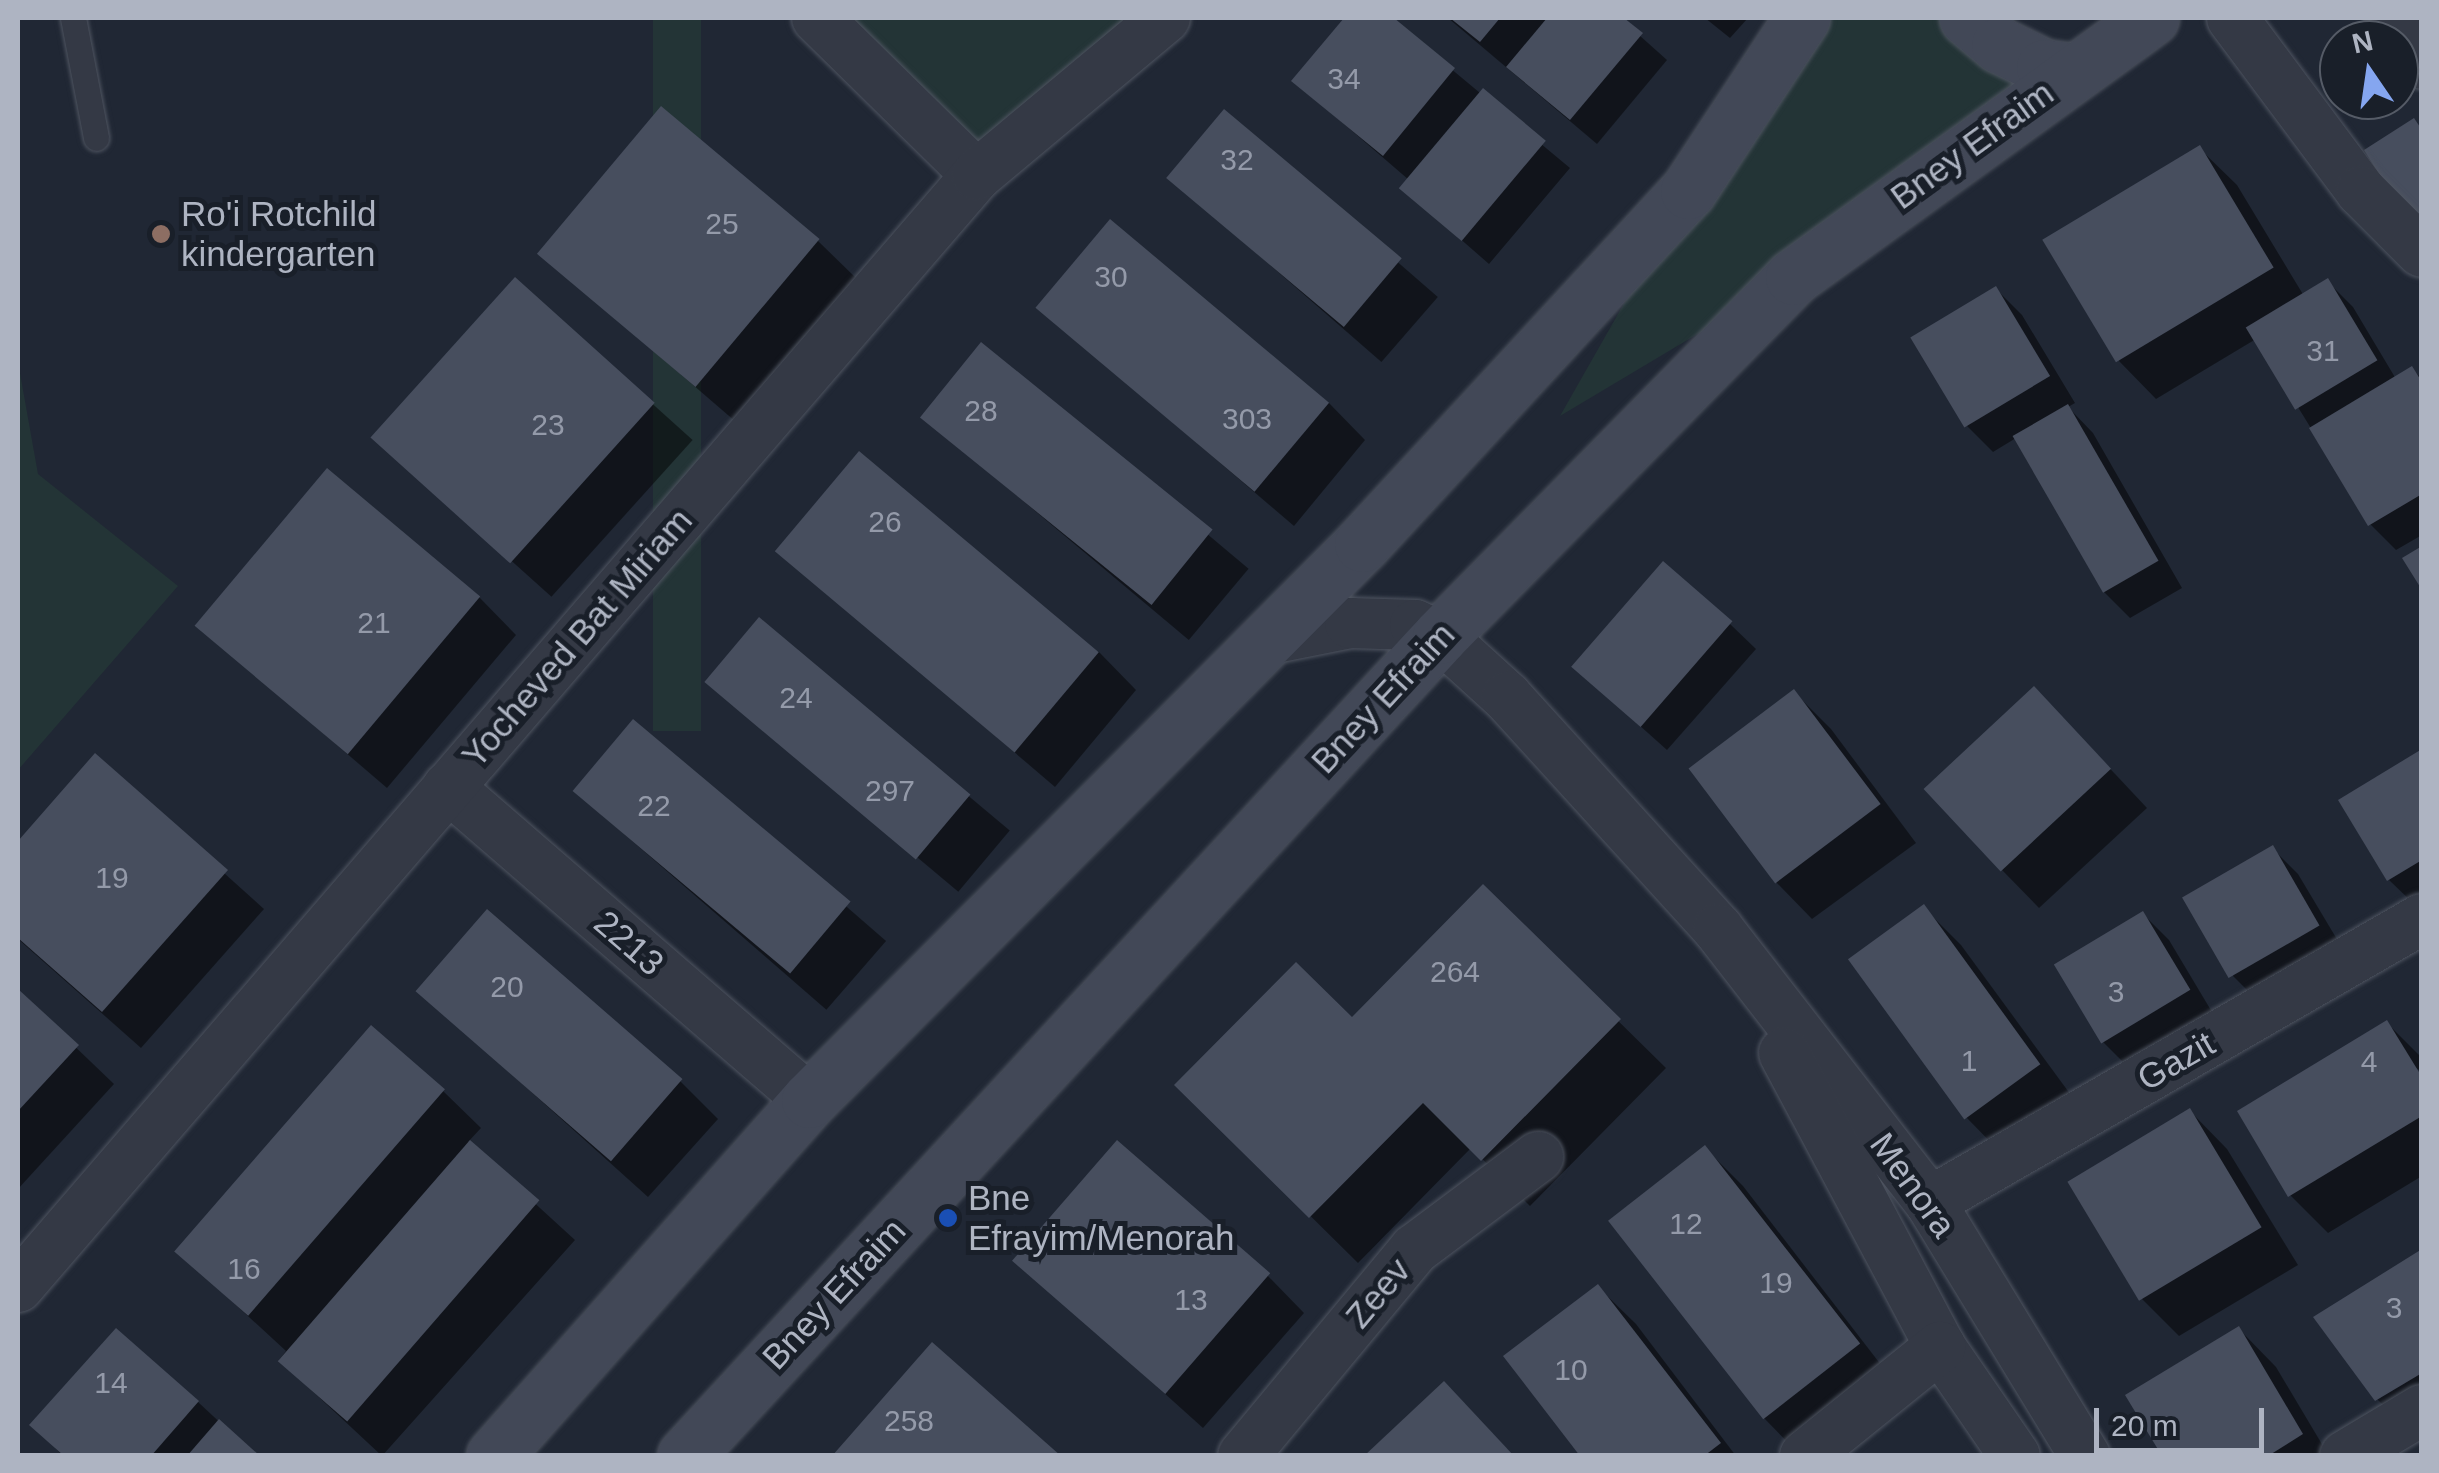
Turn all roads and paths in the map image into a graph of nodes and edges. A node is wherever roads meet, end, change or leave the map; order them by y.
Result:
1 (73, 18) edge
2 (817, 18) edge
3 (1165, 18) edge
4 (1802, 18) edge
5 (1967, 18) edge
6 (2152, 18) edge
7 (2232, 18) edge
8 (2391, 18) edge
9 (2422, 64) edge
10 (2072, 70) junction
11 (96, 138) dead end
12 (978, 176) junction
13 (2422, 252) edge
14 (1440, 636) junction
15 (1265, 640) junction
16 (448, 786) junction
17 (2422, 920) edge
18 (1718, 929) junction
19 (810, 1100) junction
20 (1538, 1157) dead end
21 (1930, 1202) junction
22 (18, 1287) edge
23 (1940, 1347) junction
24 (2422, 1410) edge
25 (494, 1456) edge
26 (685, 1456) edge
27 (1243, 1456) edge
28 (1805, 1456) edge
29 (2015, 1456) edge
30 (2085, 1456) edge
31 (2345, 1456) edge

1 - 11 lane
2 - 12 street
3 - 12 street, Yocheved Bat Miriam
4 - 15 main road
5 - 10 main road
6 - 10 main road, Bney Efraim
7 - 13 street
8 - 9 street
10 - 14 main road, Bney Efraim
12 - 16 street, Yocheved Bat Miriam
14 - 15 street, Menora
14 - 18 street, Menora
14 - 26 main road, Bney Efraim
15 - 19 main road
16 - 19 street, 2213
16 - 22 street, Yocheved Bat Miriam
17 - 21 street, Gazit
18 - 21 street, Menora
18 - 23 street, Menora
19 - 25 main road
20 - 27 street, Zeev
21 - 30 street, Menora
23 - 28 street
23 - 29 street, Menora
24 - 31 street

